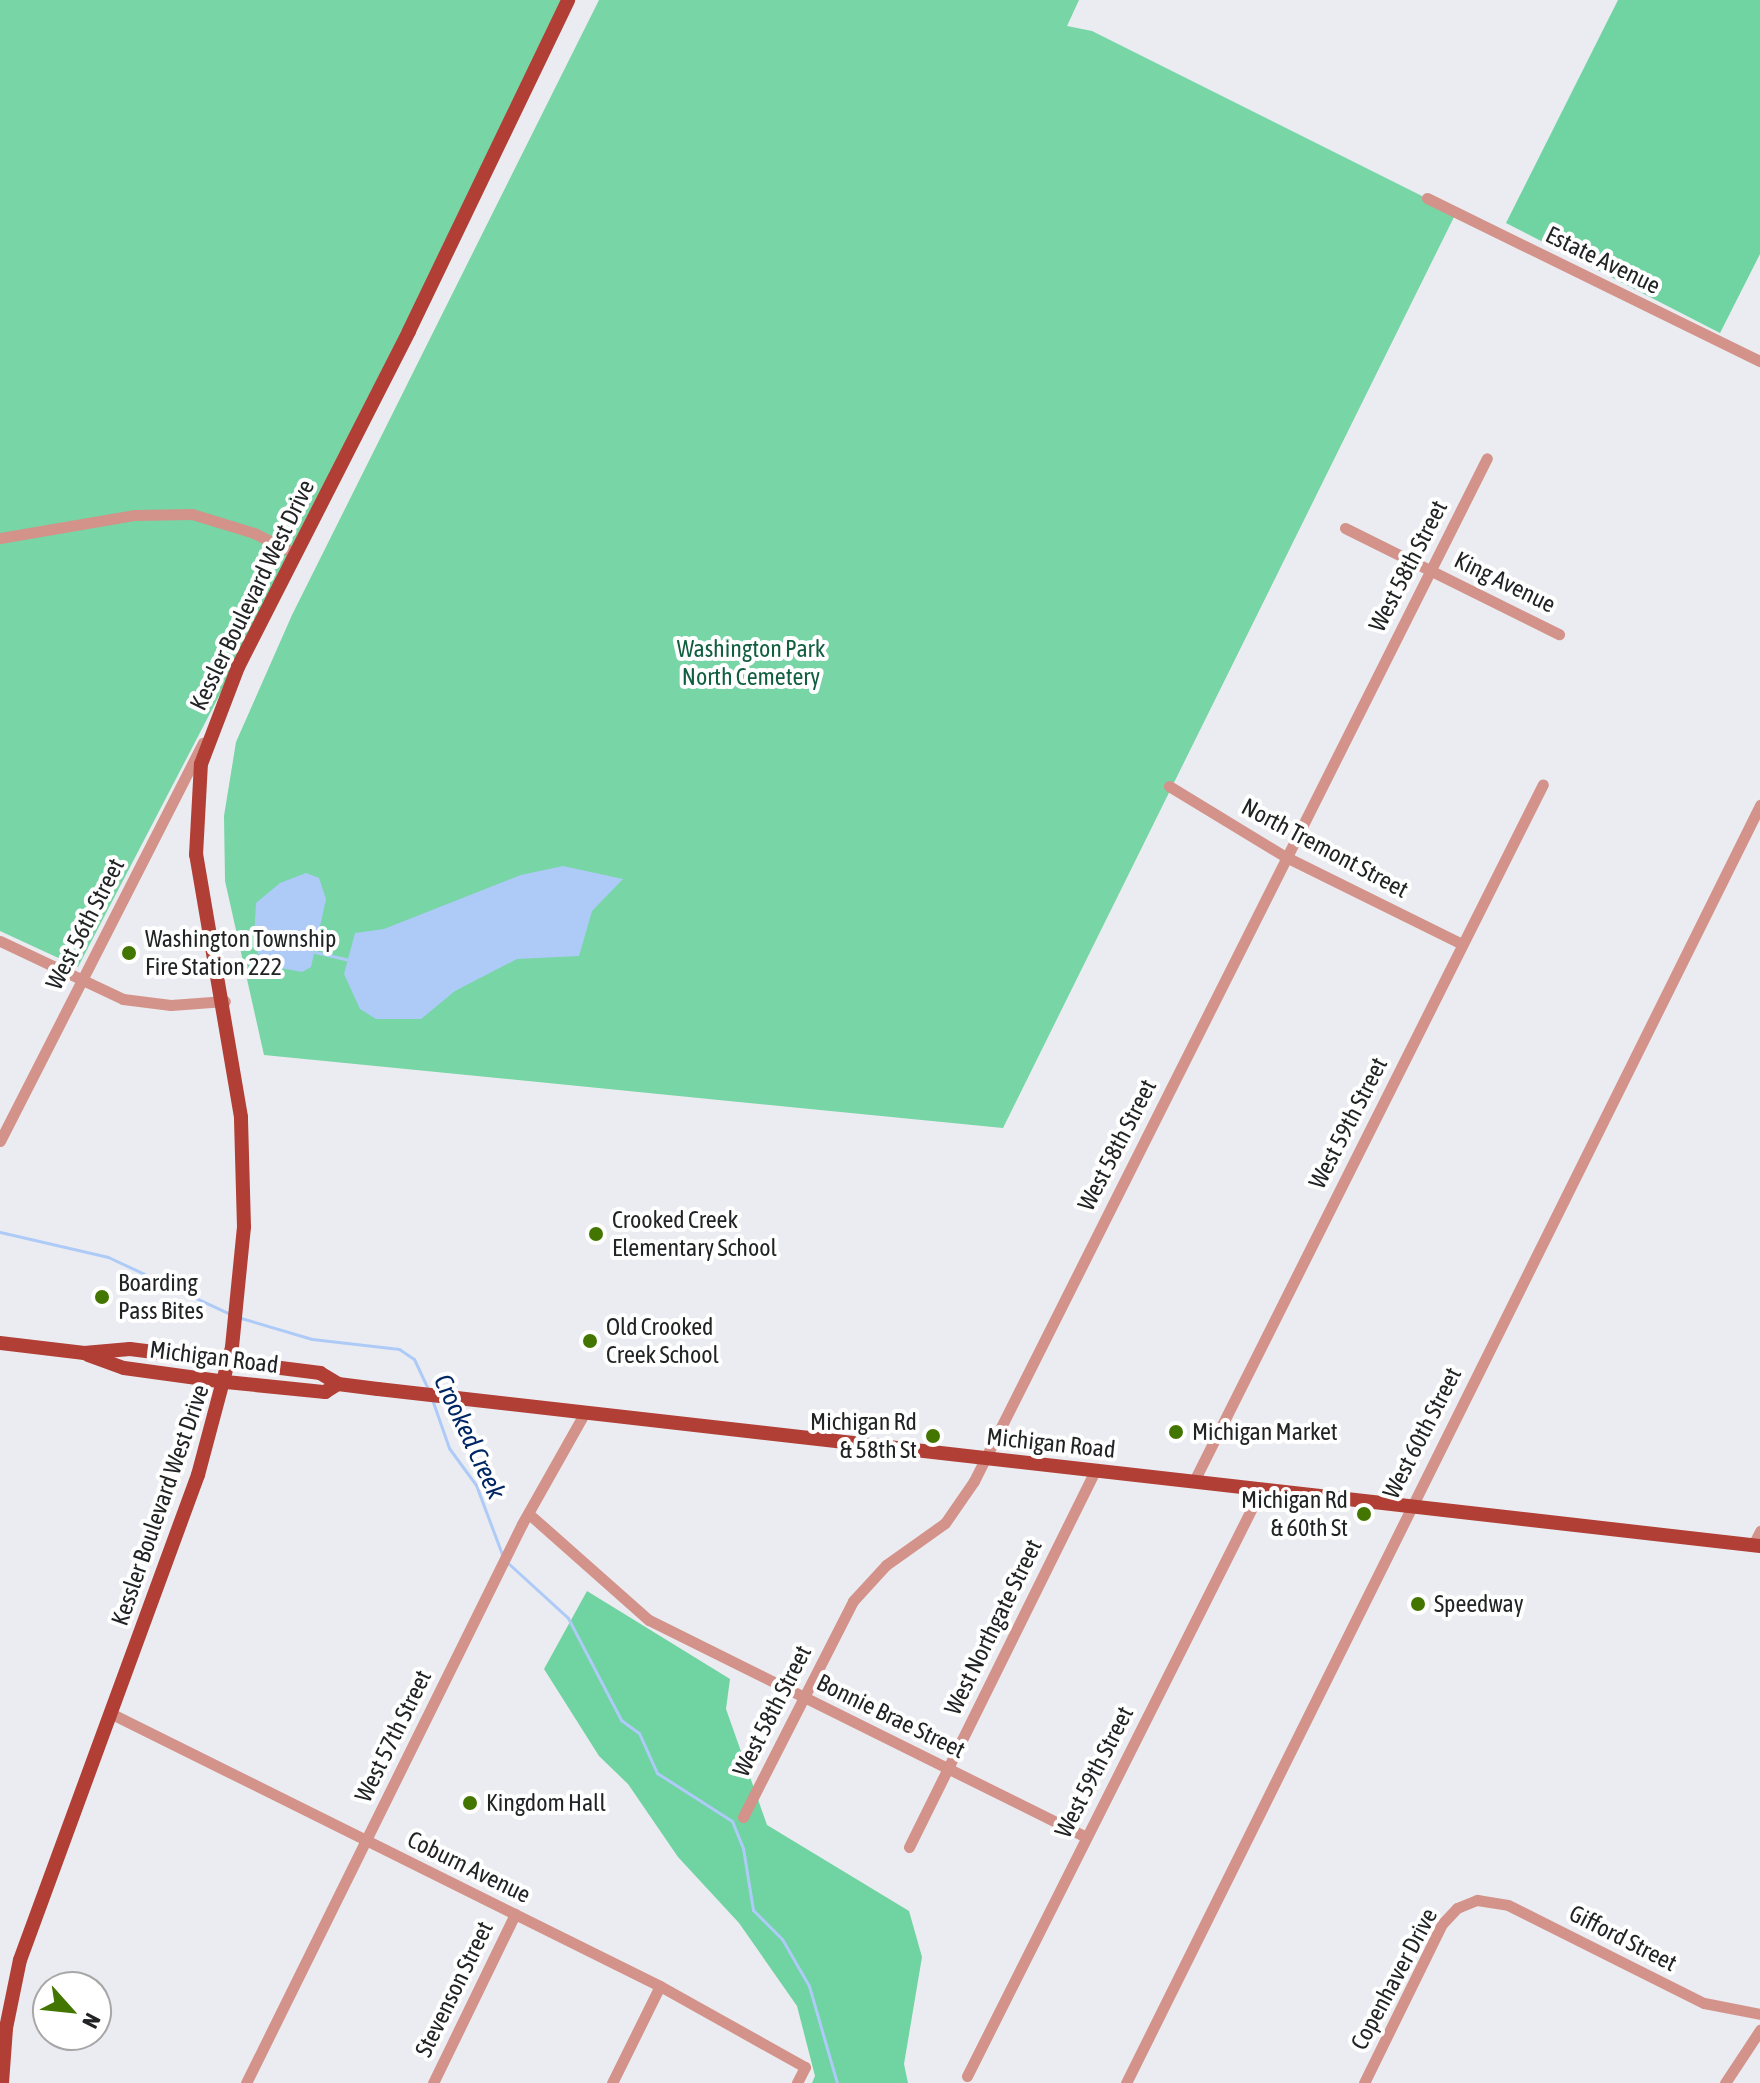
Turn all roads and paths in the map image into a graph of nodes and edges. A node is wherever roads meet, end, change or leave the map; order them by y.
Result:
1 (568, 0) edge
2 (1427, 198) dead end
3 (1760, 361) edge
4 (1487, 458) dead end
5 (1345, 528) dead end
6 (0, 538) edge
7 (294, 553) junction
8 (1430, 570) junction
9 (1559, 634) dead end
10 (211, 729) junction
11 (1543, 784) dead end
12 (1169, 786) dead end
13 (1760, 805) edge
14 (1286, 857) junction
15 (0, 941) edge
16 (1462, 944) junction
17 (81, 982) junction
18 (225, 1001) junction
19 (0, 1141) edge
20 (0, 1343) edge
21 (84, 1353) junction
22 (229, 1363) junction
23 (226, 1382) junction
24 (338, 1384) junction
25 (585, 1412) junction
26 (986, 1458) junction
27 (1095, 1470) junction
28 (1194, 1481) junction
29 (1262, 1488) junction
30 (1411, 1505) junction
31 (526, 1519) junction
32 (1760, 1531) edge
33 (1756, 1545) edge
34 (803, 1697) junction
35 (110, 1713) junction
36 (947, 1768) junction
37 (743, 1817) dead end
38 (1086, 1837) junction
39 (366, 1840) junction
40 (909, 1847) dead end
41 (1469, 1902) joint
42 (515, 1914) junction
43 (660, 1986) junction
44 (1760, 2014) edge
45 (1760, 2030) edge
46 (967, 2076) dead end
47 (1367, 2082) edge
48 (2, 2083) edge
49 (246, 2083) edge
50 (433, 2083) edge
51 (612, 2083) edge
52 (797, 2083) edge
53 (1126, 2083) edge
54 (1725, 2083) edge

1 - 7 main road, Kessler Boulevard West Drive
2 - 3 street, Estate Avenue
4 - 8 street, West 58th Street
5 - 8 street, King Avenue
6 - 7 street
7 - 10 main road, Kessler Boulevard West Drive
8 - 9 street, King Avenue
8 - 14 street, West 58th Street
10 - 17 street, West 56th Street
10 - 18 main road, Kessler Boulevard West Drive
11 - 16 street, West 59th Street
12 - 14 street, North Tremont Street
13 - 30 street, West 60th Street
14 - 16 street, North Tremont Street
14 - 26 street, West 58th Street
15 - 17 street
16 - 28 street, West 59th Street
17 - 18 street
17 - 19 street, West 56th Street
18 - 22 main road, Kessler Boulevard West Drive
20 - 21 main road, Michigan Road
21 - 22 main road, Michigan Road
21 - 23 main road, Michigan Road
22 - 23 main road, Kessler Boulevard West Drive
22 - 24 main road, Michigan Road
23 - 24 main road, Michigan Road
23 - 35 main road, Kessler Boulevard West Drive
24 - 25 main road, Michigan Road
25 - 26 main road, Michigan Road
25 - 31 street, West 57th Street
26 - 27 main road, Michigan Road
26 - 34 street, West 58th Street
27 - 28 main road, Michigan Road
27 - 36 street, West Northgate Street
28 - 29 main road, Michigan Road
29 - 30 main road, Michigan Road
29 - 38 street, West 59th Street
30 - 33 main road, Michigan Road
30 - 53 street, West 60th Street
31 - 34 street, Bonnie Brae Street
31 - 39 street, West 57th Street
32 - 33 street
34 - 36 street, Bonnie Brae Street
34 - 37 street, West 58th Street
35 - 39 street, Coburn Avenue
35 - 48 main road, Kessler Boulevard West Drive
36 - 38 street, Bonnie Brae Street
36 - 40 street, West Northgate Street
38 - 46 street, West 59th Street
39 - 42 street, Coburn Avenue
39 - 49 street, West 57th Street
41 - 44 street, Gifford Street
41 - 47 street, Copenhaver Drive
42 - 43 street, Coburn Avenue
42 - 50 street, Stevenson Street
43 - 51 street
43 - 52 street, Coburn Avenue
45 - 54 street

